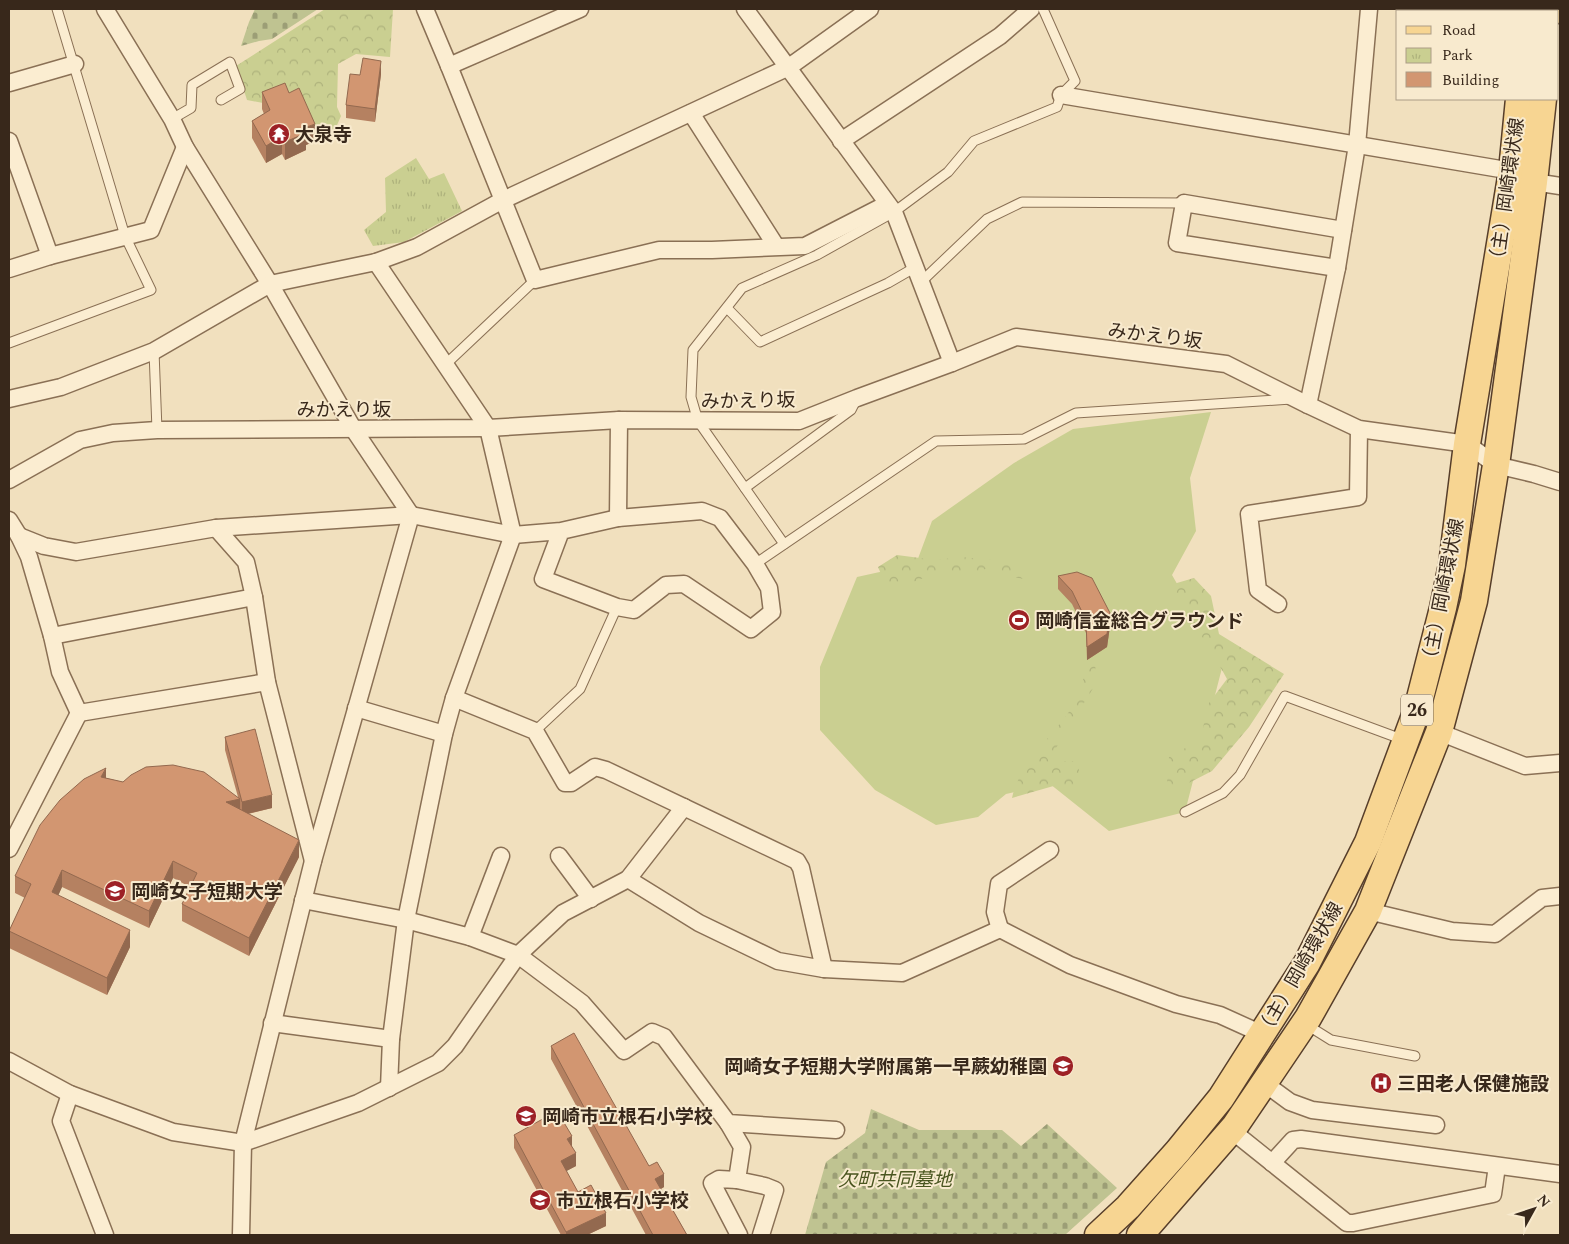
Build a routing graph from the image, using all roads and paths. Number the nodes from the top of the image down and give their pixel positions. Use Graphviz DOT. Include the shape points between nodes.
graph roads {
  1 [pos="57,9"];
  2 [pos="105,9"];
  3 [pos="425,9"];
  4 [pos="580,9"];
  5 [pos="745,9"];
  6 [pos="870,9"];
  7 [pos="1031,9"];
  8 [pos="1043,9"];
  9 [pos="1369,9"];
  10 [pos="75,64"];
  11 [pos="449,66"];
  12 [pos="789,67"];
  13 [pos="9,83"];
  14 [pos="1061,95"];
  15 [pos="221,100"];
  16 [pos="1519,100"];
  17 [pos="1543,100"];
  18 [pos="691,113"];
  19 [pos="172,119"];
  20 [pos="9,141"];
  21 [pos="841,141"];
  22 [pos="1357,145"];
  23 [pos="185,147"];
  24 [pos="1523,177"];
  25 [pos="1560,186"];
  26 [pos="503,200"];
  27 [pos="1184,203"];
  28 [pos="894,212"];
  29 [pos="1343,230"];
  30 [pos="125,236"];
  31 [pos="776,246"];
  32 [pos="50,256"];
  33 [pos="376,262"];
  34 [pos="1337,268"];
  35 [pos="9,269"];
  36 [pos="917,275"];
  37 [pos="535,280"];
  38 [pos="270,284"];
  39 [pos="727,308"];
  40 [pos="9,343"];
  41 [pos="154,351"];
  42 [pos="952,363"];
  43 [pos="445,365"];
  44 [pos="857,398"];
  45 [pos="9,399"];
  46 [pos="1302,402"];
  47 [pos="619,420"];
  48 [pos="698,420"];
  49 [pos="488,428"];
  50 [pos="1359,429"];
  51 [pos="157,430"];
  52 [pos="354,430"];
  53 [pos="1467,444"];
  54 [pos="1496,465"];
  55 [pos="9,480"];
  56 [pos="1560,482"];
  57 [pos="745,488"];
  58 [pos="411,515"];
  59 [pos="618,518"];
  60 [pos="9,520"];
  61 [pos="216,528"];
  62 [pos="561,531"];
  63 [pos="514,535"];
  64 [pos="19,536"];
  65 [pos="784,544"];
  66 [pos="755,564"];
  67 [pos="254,597"];
  68 [pos="1278,604"];
  69 [pos="617,607"];
  70 [pos="52,636"];
  71 [pos="267,682"];
  72 [pos="454,698"];
  73 [pos="356,708"];
  74 [pos="78,713"];
  75 [pos="535,731"];
  76 [pos="1439,732"];
  77 [pos="444,734"];
  78 [pos="1406,741"];
  79 [pos="1560,763"];
  80 [pos="684,807"];
  81 [pos="1185,812"];
  82 [pos="9,849"];
  83 [pos="1050,850"];
  84 [pos="501,856"];
  85 [pos="559,856"];
  86 [pos="313,861"];
  87 [pos="628,879"];
  88 [pos="1560,896"];
  89 [pos="591,898"];
  90 [pos="303,900"];
  91 [pos="1368,911"];
  92 [pos="406,920"];
  93 [pos="1000,929"];
  94 [pos="470,937"];
  95 [pos="518,955"];
  96 [pos="824,969"];
  97 [pos="1305,1023"];
  98 [pos="272,1024"];
  99 [pos="1262,1034"];
  100 [pos="391,1039"];
  101 [pos="1414,1056"];
  102 [pos="9,1061"];
  103 [pos="1264,1083"];
  104 [pos="388,1088"];
  105 [pos="70,1094"];
  106 [pos="728,1123"];
  107 [pos="1436,1124"];
  108 [pos="836,1130"];
  109 [pos="1231,1130"];
  110 [pos="243,1143"];
  111 [pos="1272,1163"];
  112 [pos="1497,1166"];
  113 [pos="1560,1174"];
  114 [pos="737,1180"];
  115 [pos="105,1235"];
  116 [pos="241,1235"];
  117 [pos="739,1235"];
  118 [pos="762,1235"];
  119 [pos="1098,1235"];
  120 [pos="1140,1235"];
  1 -- 10 [label="lane"];
  2 -- 19 [label="street"];
  3 -- 11 [label="street"];
  4 -- 11 [label="street"];
  5 -- 12 [label="street"];
  6 -- 12 [label="street"];
  7 -- 21 [label="street" via="1000,36"];
  8 -- 14 [label="lane" via="1075,81"];
  9 -- 22 [label="street"];
  10 -- 13 [label="street"];
  10 -- 30 [label="lane"];
  11 -- 26 [label="street"];
  12 -- 18 [label="street"];
  12 -- 21 [label="street"];
  14 -- 22 [label="street"];
  14 -- 28 [label="lane" via="1057,107 974,141 948,172"];
  15 -- 19 [label="lane" via="240,89 230,62 192,84 192,108"];
  16 -- 24 [label="main road, （主）岡崎環状線 / 26"];
  17 -- 24 [label="main road, （主）岡崎環状線 / 26"];
  18 -- 26 [label="street"];
  18 -- 31 [label="street"];
  19 -- 23 [label="street"];
  20 -- 32 [label="street"];
  21 -- 28 [label="street"];
  22 -- 24 [label="street"];
  22 -- 29 [label="street"];
  23 -- 30 [label="street" via="151,230"];
  23 -- 38 [label="street"];
  24 -- 25 [label="street"];
  24 -- 53 [label="main road, （主）岡崎環状線 / 26"];
  24 -- 54 [label="main road, （主）岡崎環状線 / 26"];
  26 -- 33 [label="street" via="417,247"];
  26 -- 37 [label="street"];
  27 -- 29 [label="street"];
  27 -- 34 [label="street" via="1177,243"];
  27 -- 36 [label="lane" via="1022,202 987,219"];
  28 -- 31 [label="street" via="881,207 805,246"];
  28 -- 36 [label="street"];
  28 -- 39 [label="lane" via="816,255 742,288"];
  29 -- 34 [label="street"];
  30 -- 32 [label="street"];
  30 -- 40 [label="lane" via="151,290"];
  31 -- 37 [label="street" via="659,250"];
  32 -- 35 [label="street"];
  33 -- 38 [label="street"];
  33 -- 43 [label="street"];
  34 -- 46 [label="street"];
  36 -- 39 [label="lane" via="888,283 760,342"];
  36 -- 42 [label="street"];
  37 -- 43 [label="lane"];
  38 -- 41 [label="street"];
  38 -- 52 [label="street"];
  39 -- 48 [label="lane" via="693,350 691,396"];
  41 -- 45 [label="street" via="61,387"];
  41 -- 51 [label="lane"];
  42 -- 44 [label="street, みかえり坂"];
  42 -- 46 [label="street, みかえり坂" via="1016,337 1029,338 1226,364"];
  43 -- 49 [label="street"];
  44 -- 48 [label="street, みかえり坂" via="799,421"];
  44 -- 57 [label="lane" via="851,410"];
  46 -- 50 [label="street, みかえり坂"];
  46 -- 65 [label="lane" via="1076,413 1024,439 936,441"];
  47 -- 48 [label="street, みかえり坂"];
  47 -- 49 [label="street, みかえり坂"];
  47 -- 59 [label="street"];
  48 -- 57 [label="lane"];
  49 -- 52 [label="street, みかえり坂"];
  49 -- 63 [label="street"];
  50 -- 53 [label="street, みかえり坂"];
  50 -- 68 [label="street" via="1358,497 1249,514 1258,590"];
  51 -- 52 [label="street, みかえり坂"];
  51 -- 55 [label="street, みかえり坂" via="113,433 80,440"];
  52 -- 58 [label="street"];
  53 -- 54 [label="street"];
  53 -- 78 [label="main road, （主）岡崎環状線 / 26" via="1445,600"];
  54 -- 56 [label="street"];
  54 -- 76 [label="main road, （主）岡崎環状線 / 26" via="1474,601"];
  57 -- 65 [label="lane"];
  58 -- 61 [label="street"];
  58 -- 63 [label="street"];
  58 -- 73 [label="street"];
  59 -- 62 [label="street"];
  59 -- 66 [label="street" via="702,511 720,518"];
  60 -- 64 [label="street"];
  61 -- 64 [label="street" via="76,552 44,546"];
  61 -- 67 [label="street" via="246,562"];
  62 -- 63 [label="street"];
  62 -- 69 [label="street" via="544,579"];
  63 -- 72 [label="street"];
  64 -- 70 [label="street" via="29,557"];
  65 -- 66 [label="lane"];
  66 -- 69 [label="street" via="769,588 772,612 751,629 684,584 666,585 634,610"];
  67 -- 70 [label="street"];
  67 -- 71 [label="street"];
  69 -- 75 [label="lane" via="580,689"];
  70 -- 74 [label="street" via="60,672"];
  71 -- 74 [label="street"];
  71 -- 86 [label="street"];
  72 -- 75 [label="street"];
  72 -- 77 [label="street"];
  73 -- 77 [label="street"];
  73 -- 86 [label="street"];
  74 -- 82 [label="street"];
  75 -- 80 [label="street" via="565,783 571,783 595,767"];
  76 -- 79 [label="street" via="1525,766"];
  76 -- 91 [label="main road, （主）岡崎環状線 / 26"];
  77 -- 92 [label="street"];
  78 -- 81 [label="lane" via="1285,696 1240,775 1222,793"];
  78 -- 99 [label="main road, （主）岡崎環状線 / 26" via="1368,842 1307,963"];
  80 -- 87 [label="street"];
  80 -- 96 [label="street" via="797,861"];
  83 -- 93 [label="street" via="999,884 995,912"];
  84 -- 94 [label="street"];
  85 -- 89 [label="street"];
  86 -- 90 [label="street"];
  87 -- 89 [label="street"];
  87 -- 96 [label="street" via="699,923 778,960"];
  88 -- 91 [label="street" via="1542,898 1495,934 1452,931"];
  89 -- 95 [label="street" via="563,913"];
  90 -- 92 [label="street"];
  90 -- 98 [label="street"];
  91 -- 97 [label="main road, （主）岡崎環状線 / 26"];
  92 -- 94 [label="street"];
  92 -- 100 [label="street"];
  93 -- 96 [label="street" via="902,973"];
  93 -- 99 [label="street" via="1070,965 1176,1004 1220,1015"];
  94 -- 95 [label="street"];
  95 -- 104 [label="street" via="455,1046 438,1063"];
  95 -- 106 [label="street" via="582,1003 624,1052 652,1032 664,1037"];
  97 -- 101 [label="lane" via="1331,1040"];
  97 -- 103 [label="main road, （主）岡崎環状線 / 26"];
  98 -- 100 [label="street"];
  98 -- 110 [label="street"];
  99 -- 119 [label="main road, （主）岡崎環状線 / 26" via="1221,1098 1184,1144 1128,1207"];
  100 -- 104 [label="street"];
  102 -- 105 [label="street"];
  103 -- 107 [label="street" via="1290,1102 1312,1110"];
  103 -- 109 [label="main road, （主）岡崎環状線 / 26"];
  104 -- 110 [label="street" via="358,1103"];
  105 -- 110 [label="street" via="173,1132"];
  105 -- 115 [label="street" via="61,1121"];
  106 -- 108 [label="street"];
  106 -- 114 [label="street" via="742,1147"];
  109 -- 111 [label="street"];
  109 -- 120 [label="main road, （主）岡崎環状線 / 26"];
  110 -- 116 [label="street"];
  111 -- 112 [label="street" via="1293,1140 1302,1139"];
  111 -- 112 [label="street" via="1347,1223 1493,1194"];
  112 -- 113 [label="street"];
  114 -- 117 [label="street" via="719,1179 712,1183"];
  114 -- 118 [label="street" via="775,1190"];
}
